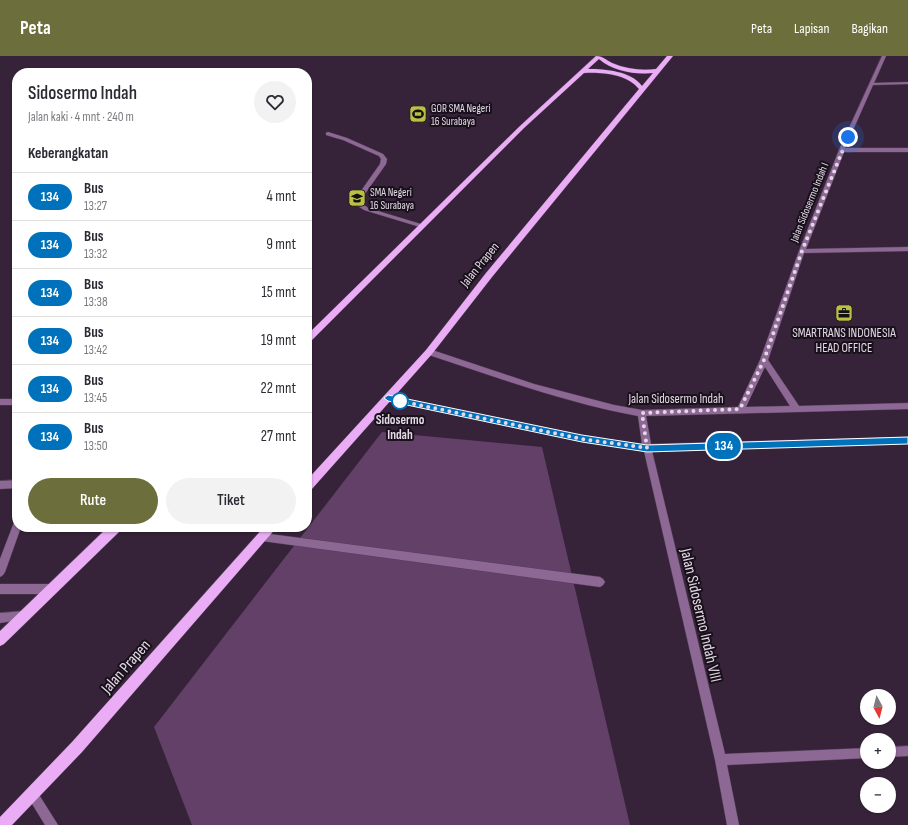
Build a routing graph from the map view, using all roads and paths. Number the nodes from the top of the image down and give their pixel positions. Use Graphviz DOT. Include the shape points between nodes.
graph roads {
  1 [pos="599,56"];
  2 [pos="670,56"];
  3 [pos="884,56"];
  4 [pos="584,71"];
  5 [pos="657,71"];
  6 [pos="908,83"];
  7 [pos="873,84"];
  8 [pos="642,89"];
  9 [pos="328,134"];
  10 [pos="842,150"];
  11 [pos="908,150"];
  12 [pos="422,226"];
  13 [pos="908,249"];
  14 [pos="802,251"];
  15 [pos="312,335"];
  16 [pos="429,352"];
  17 [pos="764,360"];
  18 [pos="388,398"];
  19 [pos="0,402"];
  20 [pos="12,402"];
  21 [pos="908,406"];
  22 [pos="796,408"];
  23 [pos="740,409"];
  24 [pos="642,413"];
  25 [pos="908,440"];
  26 [pos="647,448"];
  27 [pos="312,482"];
  28 [pos="12,484"];
  29 [pos="0,485"];
  30 [pos="14,532"];
  31 [pos="111,532"];
  32 [pos="266,532"];
  33 [pos="262,537"];
  34 [pos="0,572"];
  35 [pos="600,582"];
  36 [pos="0,588"];
  37 [pos="54,589"];
  38 [pos="27,616"];
  39 [pos="0,618"];
  40 [pos="0,640"];
  41 [pos="908,751"];
  42 [pos="896,752"];
  43 [pos="860,753"];
  44 [pos="721,760"];
  45 [pos="32,794"];
  46 [pos="2,825"];
  47 [pos="52,825"];
  48 [pos="733,825"];
  1 -- 4 [label="main road"];
  1 -- 5 [label="main road" via="609,64 640,73"];
  2 -- 5 [label="main road, Jalan Prapen"];
  3 -- 7 [label="street, Jalan Sidosermo Indah I"];
  4 -- 8 [label="main road" via="604,71 633,80"];
  4 -- 12 [label="main road" via="522,127"];
  5 -- 8 [label="main road, Jalan Prapen"];
  6 -- 7 [label="street"];
  7 -- 10 [label="street, Jalan Sidosermo Indah I"];
  8 -- 16 [label="main road, Jalan Prapen"];
  9 -- 12 [label="street" via="381,155 384,159 359,198 360,204 366,209"];
  10 -- 11 [label="street"];
  10 -- 14 [label="street, Jalan Sidosermo Indah I"];
  12 -- 15 [label="main road"];
  13 -- 14 [label="street"];
  14 -- 17 [label="street, Jalan Sidosermo Indah I"];
  16 -- 18 [label="main road, Jalan Prapen"];
  16 -- 24 [label="street, Jalan Sidosermo Indah" via="550,393 608,408"];
  17 -- 22 [label="street"];
  17 -- 23 [label="street, Jalan Sidosermo Indah I"];
  18 -- 26 [label="street" via="582,439"];
  18 -- 27 [label="main road, Jalan Prapen"];
  19 -- 20 [label="street"];
  21 -- 22 [label="street, Jalan Sidosermo Indah"];
  22 -- 23 [label="street, Jalan Sidosermo Indah"];
  23 -- 24 [label="street, Jalan Sidosermo Indah"];
  24 -- 26 [label="street, Jalan Sidosermo Indah VIII"];
  25 -- 26 [label="street"];
  26 -- 44 [label="street, Jalan Sidosermo Indah VIII"];
  28 -- 29 [label="street"];
  30 -- 34 [label="street"];
  31 -- 37 [label="main road"];
  32 -- 33 [label="main road, Jalan Prapen"];
  33 -- 35 [label="street"];
  33 -- 45 [label="main road, Jalan Prapen"];
  36 -- 37 [label="street"];
  37 -- 38 [label="main road"];
  38 -- 39 [label="street"];
  38 -- 40 [label="main road"];
  41 -- 42 [label="street"];
  43 -- 44 [label="street"];
  44 -- 48 [label="street, Jalan Sidosermo Indah VIII"];
  45 -- 46 [label="main road, Jalan Prapen"];
  45 -- 47 [label="street"];
}
